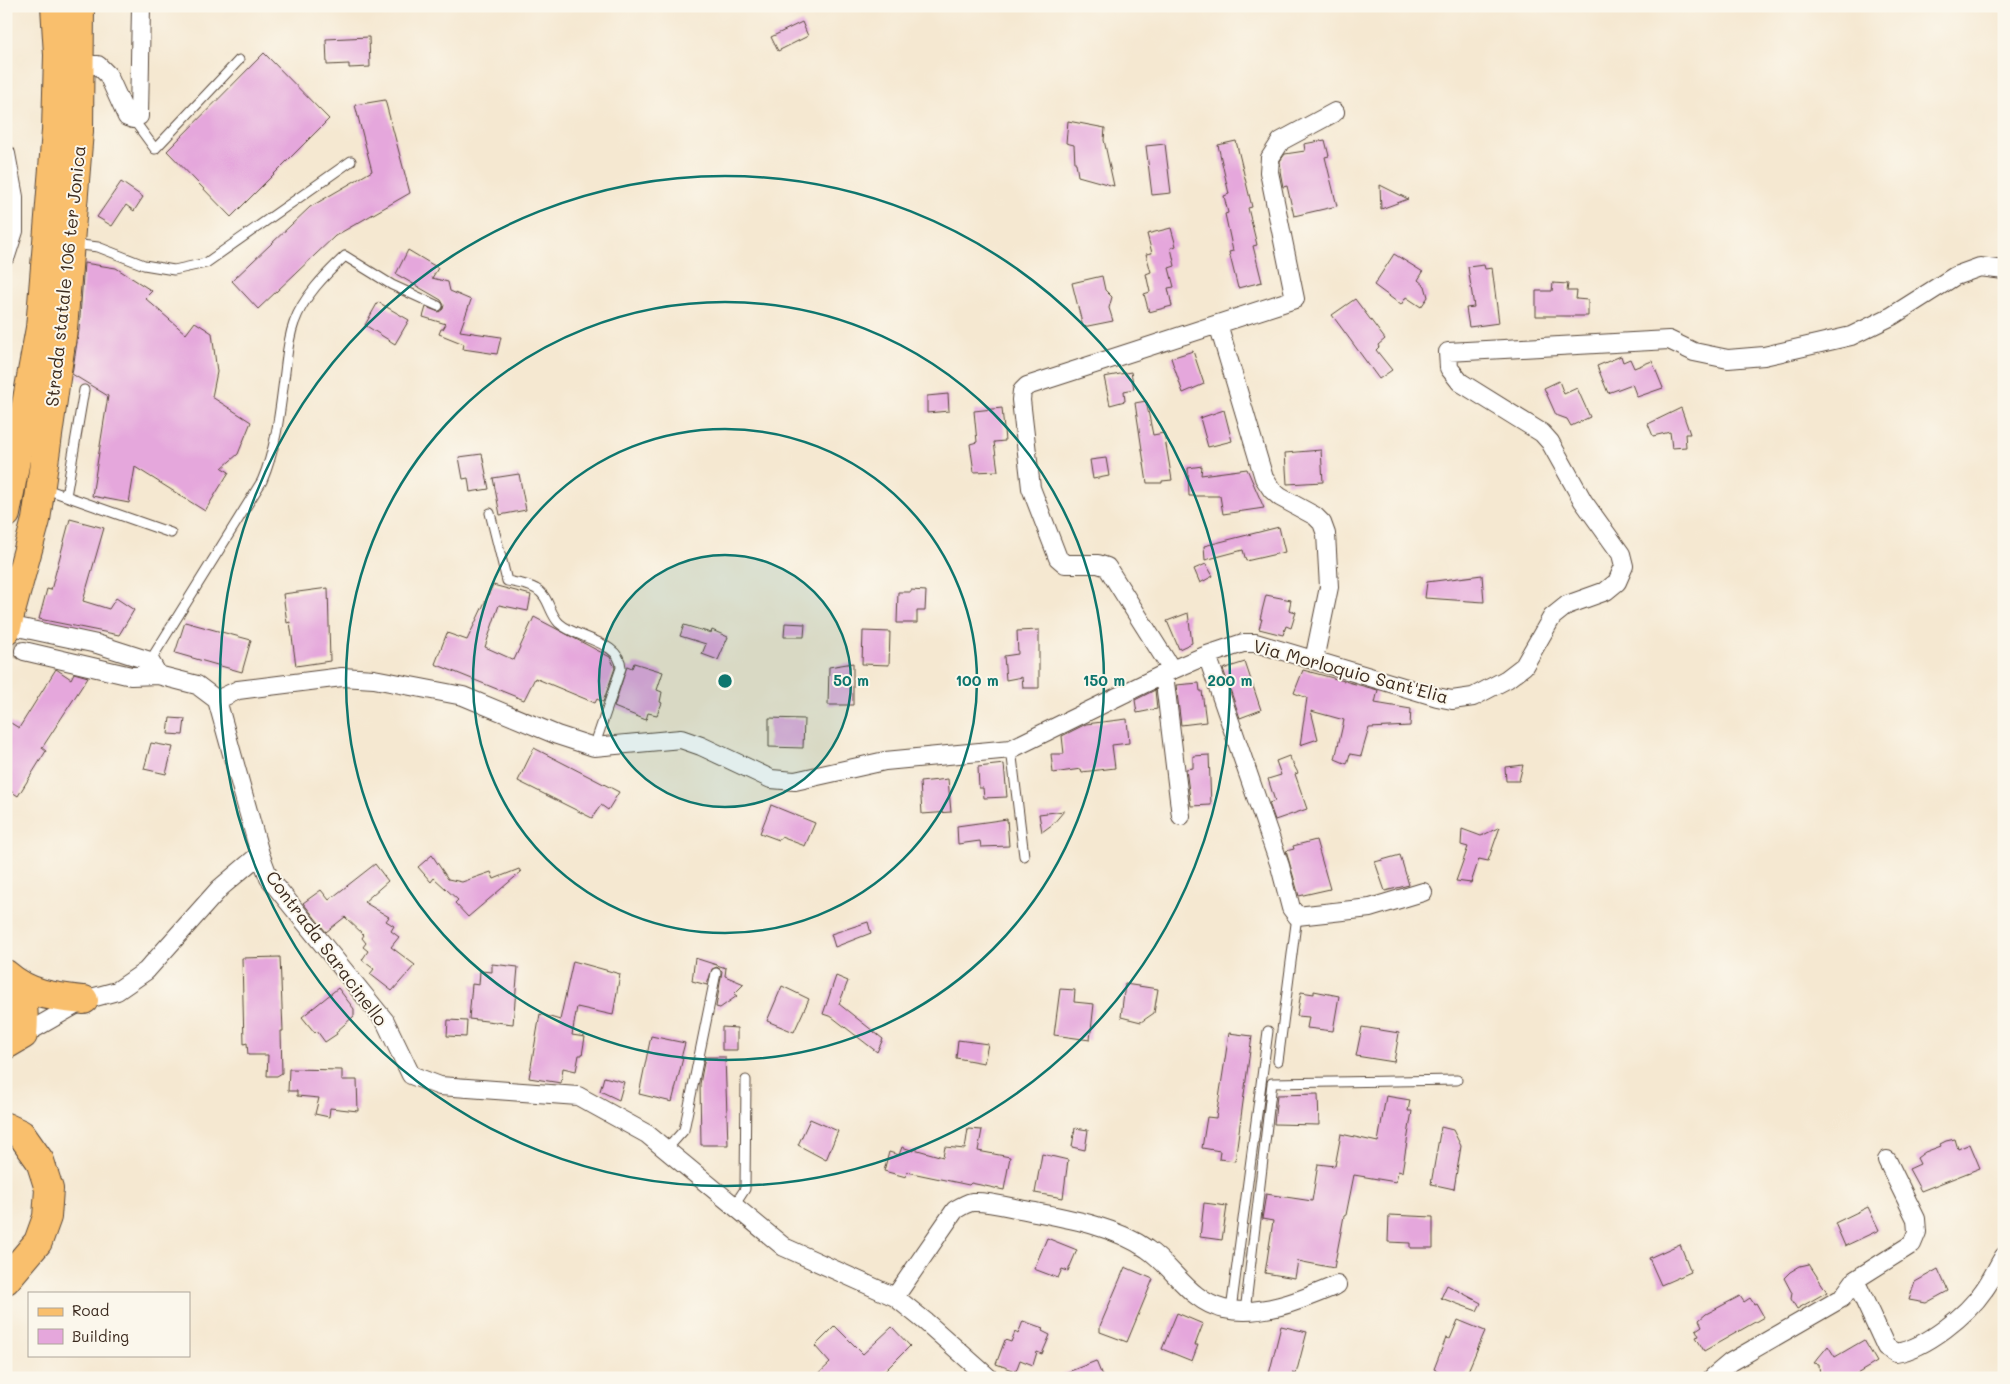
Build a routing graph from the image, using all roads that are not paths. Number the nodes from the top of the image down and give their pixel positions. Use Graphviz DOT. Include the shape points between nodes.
graph roads {
  1 [pos="55,6"];
  2 [pos="80,6"];
  3 [pos="141,6"];
  4 [pos="239,60"];
  5 [pos="80,65"];
  6 [pos="1335,112"];
  7 [pos="134,119"];
  8 [pos="6,154"];
  9 [pos="351,162"];
  10 [pos="70,244"];
  11 [pos="6,256"];
  12 [pos="2004,270"];
  13 [pos="438,306"];
  14 [pos="1218,324"];
  15 [pos="84,390"];
  16 [pos="40,487"];
  17 [pos="66,496"];
  18 [pos="490,513"];
  19 [pos="6,514"];
  20 [pos="171,533"];
  21 [pos="7,628"];
  22 [pos="24,650"];
  23 [pos="1207,655"];
  24 [pos="1314,660"];
  25 [pos="154,668"];
  26 [pos="1168,672"];
  27 [pos="217,700"];
  28 [pos="594,747"];
  29 [pos="1011,749"];
  30 [pos="1182,816"];
  31 [pos="260,854"];
  32 [pos="1024,856"];
  33 [pos="1423,892"];
  34 [pos="1297,916"];
  35 [pos="716,973"];
  36 [pos="10,977"];
  37 [pos="84,1000"];
  38 [pos="1268,1031"];
  39 [pos="14,1040"];
  40 [pos="1278,1061"];
  41 [pos="746,1080"];
  42 [pos="1457,1080"];
  43 [pos="6,1127"];
  44 [pos="666,1150"];
  45 [pos="1887,1160"];
  46 [pos="734,1206"];
  47 [pos="2004,1256"];
  48 [pos="6,1280"];
  49 [pos="1854,1280"];
  50 [pos="1337,1285"];
  51 [pos="895,1297"];
  52 [pos="1238,1311"];
  53 [pos="989,1378"];
  54 [pos="1712,1378"];
  1 -- 19 [label="main road, Strada statale 106 ter Jonica" via="58,55 56,131 40,328"];
  2 -- 5 [label="main road, Strada statale 106 ter Jonica"];
  3 -- 7 [label="street" via="139,116"];
  4 -- 7 [label="lane" via="154,149"];
  5 -- 7 [label="street" via="98,65 108,75 127,117"];
  5 -- 10 [label="main road, Strada statale 106 ter Jonica" via="79,131"];
  6 -- 14 [label="street" via="1281,141 1270,158 1269,172 1295,299"];
  8 -- 11 [label="street" via="14,196 14,231"];
  9 -- 10 [label="lane" via="206,263 174,270 144,265 98,247"];
  10 -- 16 [label="main road, Strada statale 106 ter Jonica" via="63,329"];
  12 -- 24 [label="street, Via Morloquio Sant'Elia" via="1980,266 1955,276 1892,316 1851,336 1764,356 1728,359 1694,352 1669,340 1448,352 1449,368 1460,382 1550,442 1583,501 1621,554 1624,566 1617,582 1606,591 1567,605 1552,618 1524,666 1473,697 1452,700 1437,697"];
  13 -- 25 [label="lane" via="392,285 345,256 321,279 294,321 289,338 277,431 271,460 262,481"];
  14 -- 24 [label="street" via="1264,478 1280,497 1315,516 1326,534 1329,587"];
  14 -- 26 [label="street" via="1027,386 1022,391 1031,488 1058,558 1065,564 1107,567"];
  15 -- 17 [label="lane"];
  16 -- 17 [label="lane"];
  16 -- 21 [label="main road, Strada statale 106 ter Jonica" via="36,520"];
  17 -- 20 [label="lane"];
  18 -- 28 [label="lane" via="507,581 536,588 560,624 615,651 621,660"];
  21 -- 25 [label="street" via="97,644"];
  22 -- 25 [label="street" via="131,676"];
  23 -- 24 [label="street, Via Morloquio Sant'Elia" via="1243,643 1256,643"];
  23 -- 26 [label="street, Via Morloquio Sant'Elia"];
  23 -- 34 [label="street" via="1280,866 1291,908"];
  25 -- 27 [label="street" via="197,685"];
  26 -- 29 [label="street, Via Morloquio Sant'Elia"];
  26 -- 30 [label="street"];
  27 -- 28 [label="street, Via Morloquio Sant'Elia" via="238,690 342,677 374,679 463,696"];
  27 -- 31 [label="street, Contrada Saracinello"];
  28 -- 29 [label="street, Via Morloquio Sant'Elia" via="681,739 771,778 795,781 885,761"];
  29 -- 32 [label="lane"];
  31 -- 37 [label="street" via="220,888 146,971 117,991"];
  31 -- 44 [label="street, Contrada Saracinello" via="269,878 385,1021 411,1076 440,1086 578,1096 646,1134"];
  33 -- 34 [label="street" via="1370,908"];
  34 -- 40 [label="lane"];
  35 -- 44 [label="lane" via="684,1130"];
  36 -- 37 [label="main road" via="46,996"];
  36 -- 39 [label="main road" via="22,999 24,1016"];
  37 -- 39 [label="street"];
  38 -- 52 [label="lane"];
  41 -- 46 [label="lane" via="745,1189"];
  42 -- 52 [label="lane" via="1272,1083"];
  43 -- 48 [label="main road" via="22,1134 40,1161 49,1189 47,1217 38,1242"];
  44 -- 46 [label="street, Contrada Saracinello"];
  45 -- 49 [label="street" via="1916,1219 1917,1232 1912,1244"];
  46 -- 51 [label="street, Contrada Saracinello" via="784,1247"];
  47 -- 49 [label="street" via="1984,1290 1966,1311 1936,1335 1907,1351 1896,1353 1886,1347"];
  49 -- 54 [label="street" via="1842,1298 1732,1362"];
  50 -- 52 [label="street" via="1269,1309"];
  51 -- 52 [label="street" via="955,1210 970,1202 992,1203 1082,1221 1123,1236 1146,1247 1162,1260 1204,1302"];
  51 -- 53 [label="street, Contrada Saracinello"];
}
